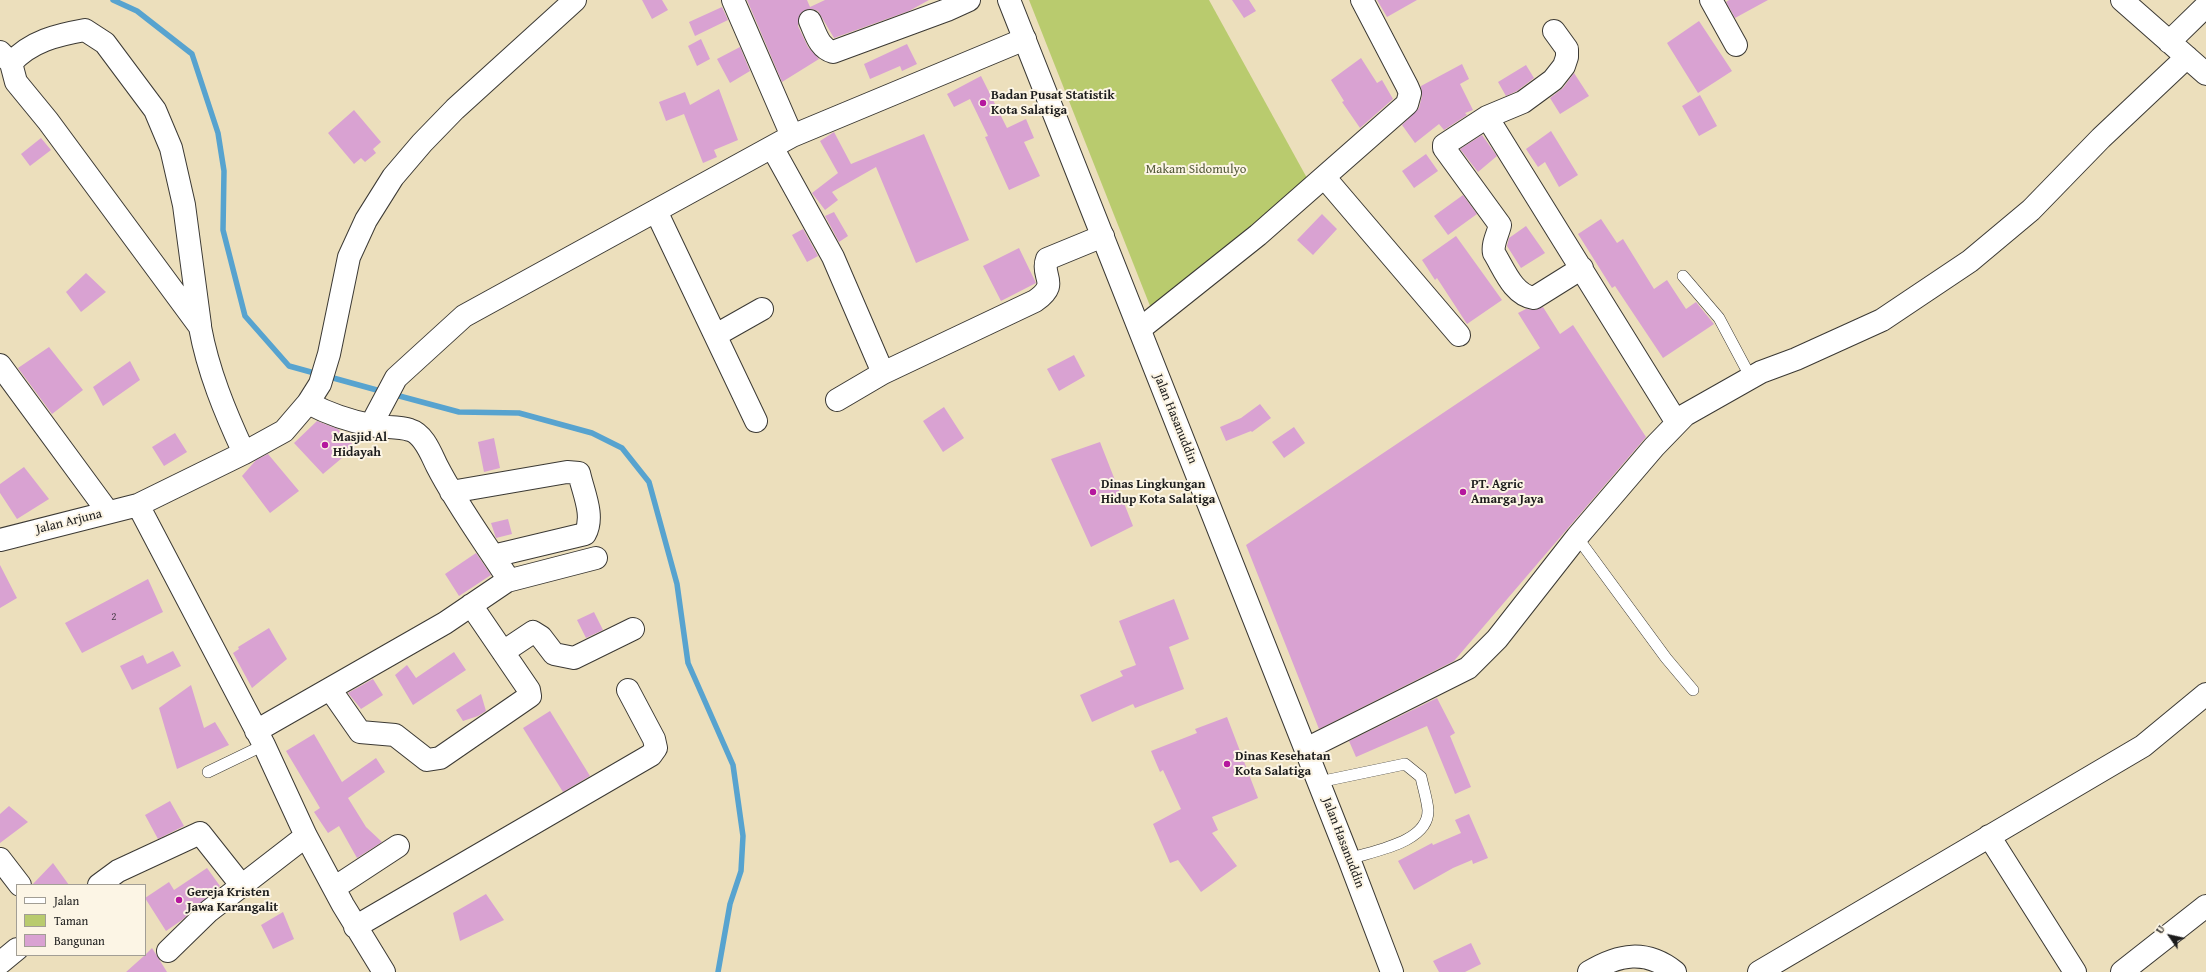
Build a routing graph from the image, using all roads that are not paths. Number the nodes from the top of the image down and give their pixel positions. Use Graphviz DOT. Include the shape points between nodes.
graph roads {
  1 [pos="575,0"];
  2 [pos="733,0"];
  3 [pos="969,0"];
  4 [pos="1010,0"];
  5 [pos="1362,0"];
  6 [pos="1711,0"];
  7 [pos="2122,0"];
  8 [pos="2206,6"];
  9 [pos="810,21"];
  10 [pos="1554,31"];
  11 [pos="1025,39"];
  12 [pos="2169,42"];
  13 [pos="1736,45"];
  14 [pos="2187,57"];
  15 [pos="6,58"];
  16 [pos="2206,74"];
  17 [pos="1487,117"];
  18 [pos="792,136"];
  19 [pos="772,147"];
  20 [pos="1325,178"];
  21 [pos="656,211"];
  22 [pos="1103,236"];
  23 [pos="1582,268"];
  24 [pos="1683,276"];
  25 [pos="762,309"];
  26 [pos="200,327"];
  27 [pos="1140,329"];
  28 [pos="716,335"];
  29 [pos="1459,335"];
  30 [pos="0,365"];
  31 [pos="883,373"];
  32 [pos="1751,378"];
  33 [pos="838,400"];
  34 [pos="308,403"];
  35 [pos="756,421"];
  36 [pos="1677,423"];
  37 [pos="371,425"];
  38 [pos="244,453"];
  39 [pos="451,492"];
  40 [pos="138,505"];
  41 [pos="108,512"];
  42 [pos="1577,537"];
  43 [pos="0,540"];
  44 [pos="494,556"];
  45 [pos="596,558"];
  46 [pos="507,581"];
  47 [pos="471,605"];
  48 [pos="633,629"];
  49 [pos="503,652"];
  50 [pos="330,689"];
  51 [pos="628,690"];
  52 [pos="1693,690"];
  53 [pos="2206,694"];
  54 [pos="260,738"];
  55 [pos="1306,749"];
  56 [pos="208,772"];
  57 [pos="1319,782"];
  58 [pos="306,836"];
  59 [pos="1989,836"];
  60 [pos="398,846"];
  61 [pos="0,859"];
  62 [pos="1349,859"];
  63 [pos="19,884"];
  64 [pos="100,884"];
  65 [pos="242,886"];
  66 [pos="334,888"];
  67 [pos="2206,906"];
  68 [pos="355,927"];
  69 [pos="16,949"];
  70 [pos="168,951"];
  71 [pos="0,963"];
  72 [pos="384,972"];
  73 [pos="1392,972"];
  74 [pos="1589,972"];
  75 [pos="1674,972"];
  76 [pos="1758,972"];
  77 [pos="2075,972"];
  78 [pos="2122,972"];
  1 -- 34 [label="street, Jalan Arjuna" via="455,108 393,177 366,220 349,257 329,354 320,384"];
  2 -- 18 [label="street"];
  3 -- 9 [label="street" via="834,52 823,48"];
  4 -- 11 [label="street, Jalan Hasanuddin"];
  5 -- 20 [label="street" via="1407,86 1409,99 1407,104"];
  6 -- 13 [label="street"];
  7 -- 12 [label="street"];
  8 -- 12 [label="street"];
  10 -- 17 [label="street" via="1566,49 1564,66 1553,80 1523,102"];
  11 -- 18 [label="street"];
  11 -- 22 [label="street, Jalan Hasanuddin"];
  12 -- 14 [label="street"];
  14 -- 16 [label="street"];
  14 -- 32 [label="street" via="2101,138 2031,210 1970,261 1882,320"];
  15 -- 26 [label="street" via="16,82 48,121"];
  15 -- 26 [label="street" via="54,36 85,30 105,43 151,104 171,148 184,205"];
  17 -- 23 [label="street"];
  17 -- 23 [label="street" via="1444,145 1444,148 1500,225 1493,248 1494,253 1512,284 1522,294 1534,298"];
  18 -- 19 [label="street"];
  19 -- 21 [label="street"];
  19 -- 31 [label="street" via="833,257"];
  20 -- 27 [label="street"];
  20 -- 29 [label="street"];
  21 -- 28 [label="street"];
  21 -- 37 [label="street" via="464,316 396,378 382,400"];
  22 -- 27 [label="street, Jalan Hasanuddin"];
  22 -- 31 [label="street" via="1047,259 1048,286 1042,296 1035,301"];
  23 -- 36 [label="street"];
  24 -- 32 [label="lane" via="1720,318"];
  25 -- 28 [label="street"];
  26 -- 38 [label="street" via="205,356"];
  27 -- 55 [label="street, Jalan Hasanuddin"];
  28 -- 35 [label="street"];
  30 -- 41 [label="street"];
  31 -- 33 [label="street"];
  32 -- 36 [label="street" via="1685,415"];
  34 -- 37 [label="street" via="349,420"];
  34 -- 38 [label="street, Jalan Arjuna" via="284,431"];
  36 -- 42 [label="street" via="1654,446"];
  37 -- 39 [label="street" via="410,430 418,434 426,444"];
  38 -- 40 [label="street, Jalan Arjuna"];
  39 -- 44 [label="street"];
  39 -- 44 [label="street" via="567,472 578,473 590,519 585,534"];
  40 -- 41 [label="street, Jalan Arjuna"];
  40 -- 54 [label="street"];
  41 -- 43 [label="street, Jalan Arjuna"];
  42 -- 52 [label="lane"];
  42 -- 55 [label="street" via="1497,639 1468,668"];
  44 -- 46 [label="street"];
  45 -- 46 [label="street"];
  46 -- 47 [label="street"];
  47 -- 49 [label="street"];
  47 -- 50 [label="street" via="445,623"];
  48 -- 49 [label="street" via="574,658 554,654 534,632"];
  49 -- 50 [label="street" via="529,690 530,696 440,758 427,760 395,735 360,732"];
  50 -- 54 [label="street"];
  51 -- 68 [label="street" via="654,738 656,748 651,755"];
  53 -- 59 [label="street" via="2143,746"];
  54 -- 56 [label="lane"];
  54 -- 58 [label="street"];
  55 -- 57 [label="street, Jalan Hasanuddin"];
  57 -- 62 [label="street, Jalan Hasanuddin"];
  57 -- 62 [label="lane" via="1405,764 1421,777 1428,812 1421,829 1404,842"];
  58 -- 65 [label="street"];
  58 -- 66 [label="street"];
  59 -- 76 [label="street"];
  59 -- 77 [label="street"];
  60 -- 66 [label="street"];
  61 -- 63 [label="street"];
  62 -- 73 [label="street, Jalan Hasanuddin"];
  64 -- 65 [label="street" via="118,871 200,833"];
  65 -- 70 [label="street" via="208,911"];
  66 -- 68 [label="street"];
  67 -- 78 [label="street"];
  68 -- 72 [label="street"];
  69 -- 71 [label="street"];
  74 -- 75 [label="street" via="1617,960 1644,957 1662,962"];
}
